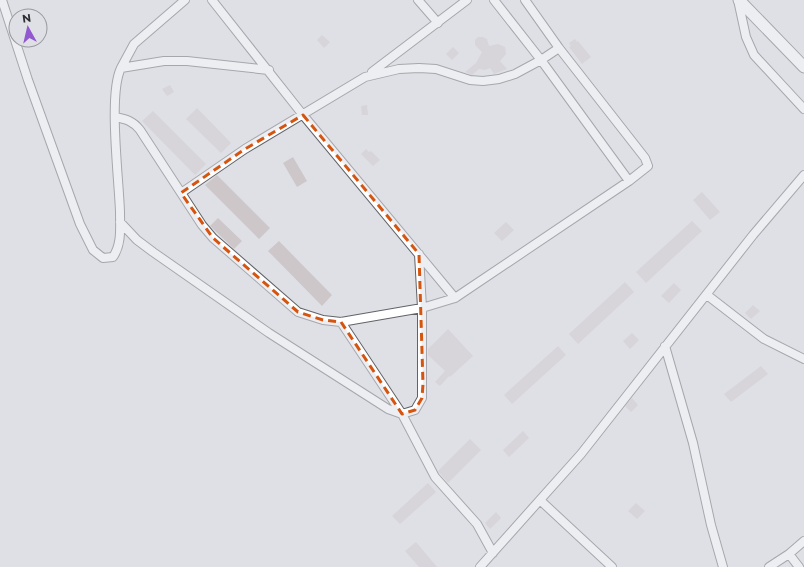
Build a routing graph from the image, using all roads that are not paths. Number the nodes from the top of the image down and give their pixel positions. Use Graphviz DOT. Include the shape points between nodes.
graph roads {
  1 [pos="2,0"];
  2 [pos="185,0"];
  3 [pos="212,0"];
  4 [pos="418,0"];
  5 [pos="467,0"];
  6 [pos="494,0"];
  7 [pos="525,0"];
  8 [pos="739,0"];
  9 [pos="438,23"];
  10 [pos="559,48"];
  11 [pos="541,60"];
  12 [pos="804,67"];
  13 [pos="120,68"];
  14 [pos="269,70"];
  15 [pos="365,77"];
  16 [pos="804,109"];
  17 [pos="303,115"];
  18 [pos="115,117"];
  19 [pos="804,175"];
  20 [pos="629,181"];
  21 [pos="181,193"];
  22 [pos="120,222"];
  23 [pos="419,254"];
  24 [pos="707,295"];
  25 [pos="455,298"];
  26 [pos="422,308"];
  27 [pos="342,322"];
  28 [pos="665,346"];
  29 [pos="804,360"];
  30 [pos="402,414"];
  31 [pos="541,501"];
  32 [pos="804,541"];
  33 [pos="493,553"];
  34 [pos="789,554"];
  35 [pos="480,567"];
  36 [pos="612,567"];
  37 [pos="723,567"];
  38 [pos="769,567"];
  39 [pos="799,567"];
  1 -- 22 [label="street" via="80,224 93,250 103,258 113,257 116,253 120,240"];
  2 -- 13 [label="street" via="134,44"];
  3 -- 14 [label="street"];
  4 -- 9 [label="street"];
  5 -- 9 [label="street"];
  6 -- 11 [label="street"];
  7 -- 10 [label="street"];
  8 -- 12 [label="main road"];
  8 -- 16 [label="street" via="746,38 754,56"];
  9 -- 15 [label="street"];
  10 -- 11 [label="street"];
  10 -- 20 [label="street" via="647,161 646,169"];
  11 -- 15 [label="street" via="515,74 483,81 459,77 436,69 418,68 399,69"];
  11 -- 20 [label="street"];
  13 -- 14 [label="street" via="164,61 187,61"];
  13 -- 18 [label="street" via="117,74"];
  14 -- 17 [label="street"];
  15 -- 17 [label="street"];
  17 -- 21 [label="street" via="245,149"];
  17 -- 23 [label="street"];
  18 -- 21 [label="street" via="134,123"];
  18 -- 22 [label="street"];
  19 -- 24 [label="street"];
  20 -- 25 [label="street"];
  21 -- 27 [label="street" via="213,238 298,312 323,320"];
  22 -- 30 [label="street" via="153,252 269,333 388,409"];
  23 -- 25 [label="street"];
  23 -- 26 [label="street"];
  24 -- 28 [label="street"];
  24 -- 29 [label="street" via="764,339"];
  25 -- 26 [label="street"];
  26 -- 27 [label="street"];
  26 -- 30 [label="street" via="422,398 415,410"];
  27 -- 30 [label="street"];
  28 -- 31 [label="street"];
  28 -- 37 [label="street" via="693,444"];
  30 -- 33 [label="street" via="435,477 477,524"];
  31 -- 33 [label="street"];
  31 -- 36 [label="street"];
  32 -- 34 [label="street"];
  33 -- 35 [label="street"];
  34 -- 38 [label="street"];
  34 -- 39 [label="street"];
}
